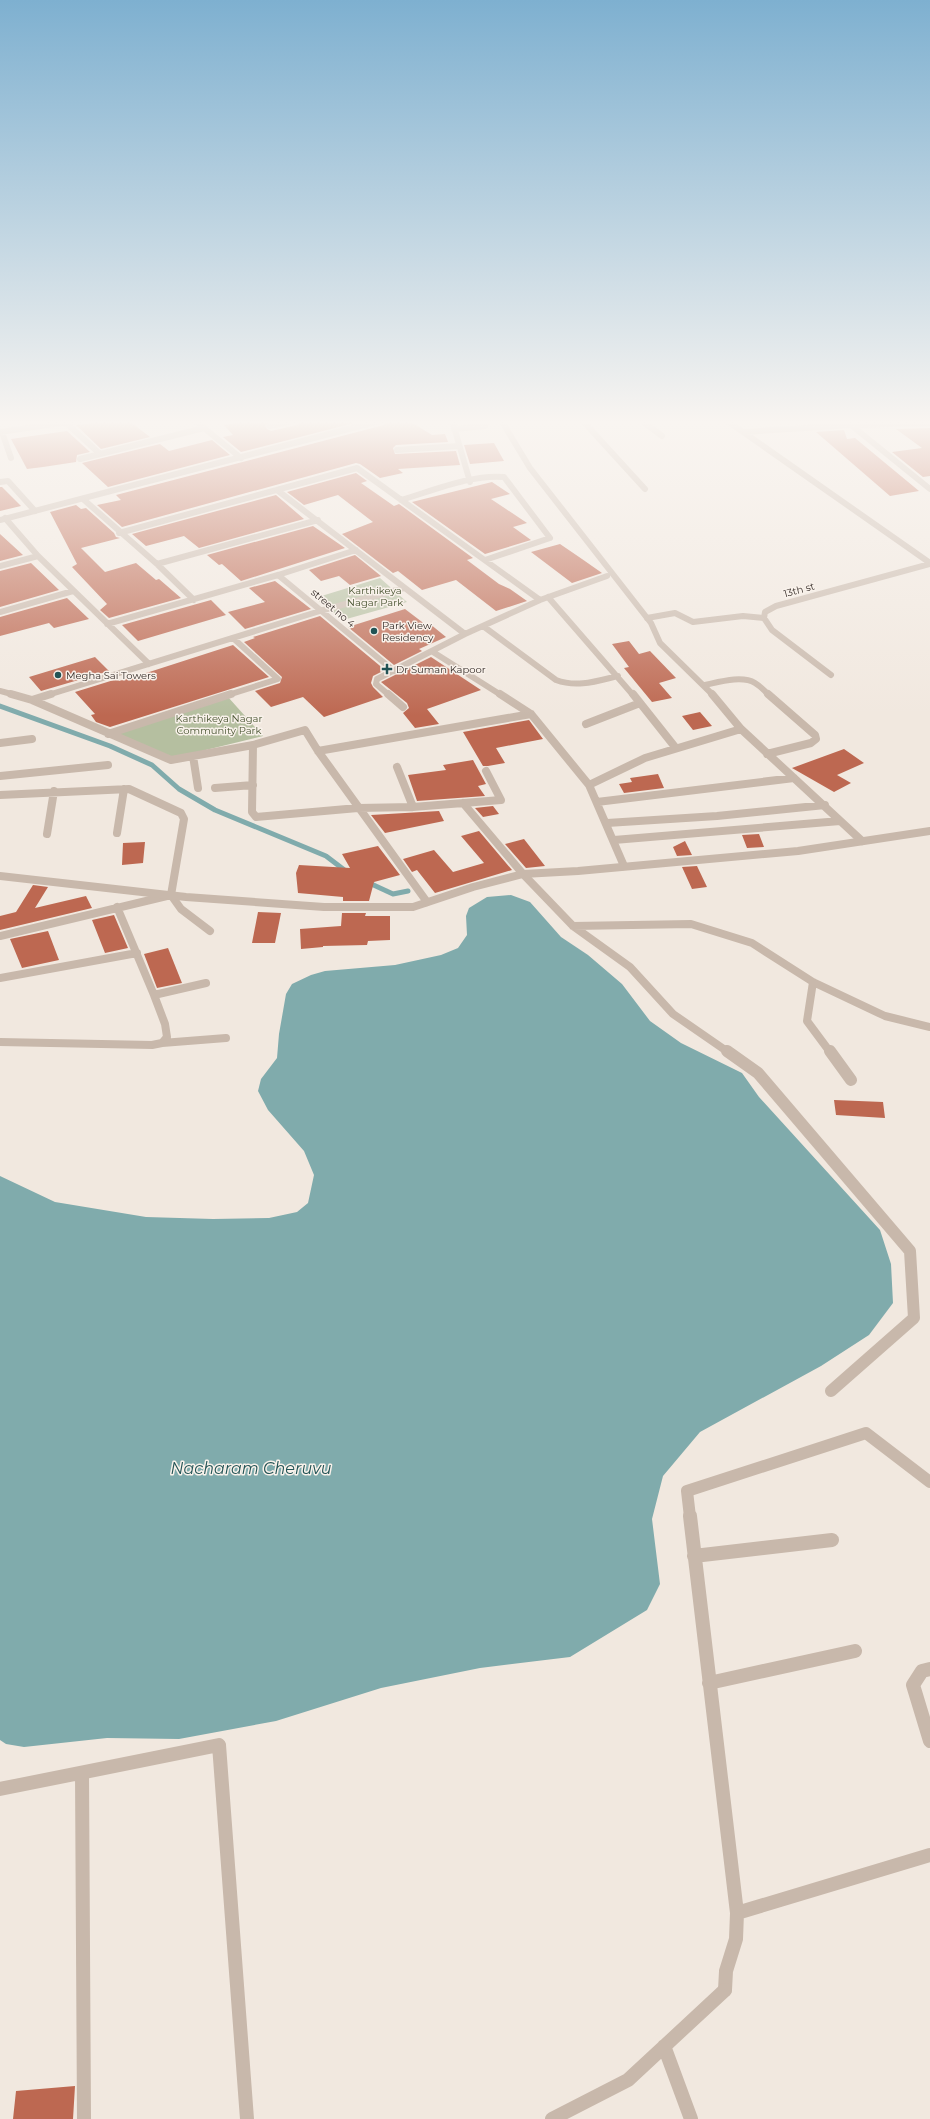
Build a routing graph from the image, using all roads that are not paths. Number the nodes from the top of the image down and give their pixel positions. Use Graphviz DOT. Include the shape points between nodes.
graph roads {
  1 [pos="2,519"];
  2 [pos="104,519"];
  3 [pos="171,519"];
  4 [pos="427,519"];
  5 [pos="536,519"];
  6 [pos="570,519"];
  7 [pos="867,519"];
  8 [pos="318,520"];
  9 [pos="119,533"];
  10 [pos="356,550"];
  11 [pos="38,556"];
  12 [pos="485,560"];
  13 [pos="930,563"];
  14 [pos="157,564"];
  15 [pos="0,566"];
  16 [pos="278,575"];
  17 [pos="607,576"];
  18 [pos="404,588"];
  19 [pos="73,591"];
  20 [pos="548,597"];
  21 [pos="194,600"];
  22 [pos="540,600"];
  23 [pos="320,611"];
  24 [pos="0,612"];
  25 [pos="647,618"];
  26 [pos="764,618"];
  27 [pos="107,624"];
  28 [pos="483,626"];
  29 [pos="465,634"];
  30 [pos="233,638"];
  31 [pos="433,652"];
  32 [pos="149,664"];
  33 [pos="394,671"];
  34 [pos="831,675"];
  35 [pos="618,676"];
  36 [pos="705,685"];
  37 [pos="0,692"];
  38 [pos="32,700"];
  39 [pos="640,703"];
  40 [pos="403,707"];
  41 [pos="532,714"];
  42 [pos="586,724"];
  43 [pos="741,729"];
  44 [pos="108,734"];
  45 [pos="32,739"];
  46 [pos="0,743"];
  47 [pos="253,745"];
  48 [pos="675,747"];
  49 [pos="318,751"];
  50 [pos="767,754"];
  51 [pos="193,756"];
  52 [pos="108,765"];
  53 [pos="397,767"];
  54 [pos="486,771"];
  55 [pos="0,776"];
  56 [pos="794,778"];
  57 [pos="252,785"];
  58 [pos="589,785"];
  59 [pos="198,788"];
  60 [pos="215,788"];
  61 [pos="124,789"];
  62 [pos="54,791"];
  63 [pos="0,794"];
  64 [pos="597,802"];
  65 [pos="463,803"];
  66 [pos="825,805"];
  67 [pos="413,807"];
  68 [pos="358,808"];
  69 [pos="840,820"];
  70 [pos="607,823"];
  71 [pos="930,831"];
  72 [pos="117,833"];
  73 [pos="47,834"];
  74 [pos="614,840"];
  75 [pos="862,841"];
  76 [pos="624,866"];
  77 [pos="523,874"];
  78 [pos="0,876"];
  79 [pos="171,895"];
  80 [pos="427,902"];
  81 [pos="117,907"];
  82 [pos="573,926"];
  83 [pos="210,931"];
  84 [pos="0,936"];
  85 [pos="137,953"];
  86 [pos="0,978"];
  87 [pos="813,982"];
  88 [pos="206,983"];
  89 [pos="154,995"];
  90 [pos="930,1027"];
  91 [pos="226,1038"];
  92 [pos="0,1042"];
  93 [pos="162,1043"];
  94 [pos="851,1080"];
  95 [pos="831,1392"];
  96 [pos="930,1482"];
  97 [pos="832,1540"];
  98 [pos="694,1556"];
  99 [pos="855,1651"];
  100 [pos="930,1670"];
  101 [pos="709,1683"];
  102 [pos="930,1741"];
  103 [pos="82,1773"];
  104 [pos="0,1790"];
  105 [pos="930,1855"];
  106 [pos="737,1912"];
  107 [pos="664,2046"];
  108 [pos="84,2119"];
  109 [pos="247,2119"];
  110 [pos="552,2119"];
  111 [pos="691,2119"];
  1 -- 11 [label="street"];
  2 -- 9 [label="street"];
  3 -- 9 [label="street"];
  4 -- 12 [label="street"];
  5 -- 12 [label="street" via="550,538 548,540"];
  6 -- 25 [label="street"];
  7 -- 13 [label="street"];
  8 -- 10 [label="street"];
  8 -- 14 [label="street"];
  9 -- 14 [label="street"];
  10 -- 16 [label="street"];
  10 -- 18 [label="street"];
  11 -- 15 [label="street"];
  11 -- 19 [label="street"];
  12 -- 22 [label="street"];
  13 -- 26 [label="street, 13th st" via="776,606 765,612"];
  14 -- 21 [label="street"];
  16 -- 21 [label="street"];
  16 -- 23 [label="street, street no 4"];
  17 -- 20 [label="street"];
  18 -- 23 [label="street"];
  18 -- 29 [label="street"];
  19 -- 24 [label="street"];
  19 -- 27 [label="street"];
  20 -- 22 [label="street"];
  20 -- 35 [label="street"];
  21 -- 27 [label="street"];
  22 -- 28 [label="street"];
  23 -- 30 [label="street"];
  23 -- 33 [label="street, street no 4"];
  25 -- 26 [label="street" via="675,613 693,622 743,616"];
  25 -- 36 [label="street" via="660,643 687,671"];
  26 -- 34 [label="street" via="772,630"];
  27 -- 32 [label="street"];
  28 -- 29 [label="street"];
  28 -- 35 [label="street" via="566,685 577,686"];
  29 -- 31 [label="street"];
  30 -- 32 [label="street"];
  30 -- 44 [label="street" via="278,679"];
  31 -- 33 [label="street"];
  31 -- 41 [label="street"];
  32 -- 38 [label="street"];
  33 -- 40 [label="street" via="377,679 376,684"];
  35 -- 39 [label="street"];
  36 -- 43 [label="street"];
  36 -- 50 [label="street" via="732,680 754,682 815,735 816,739 811,743"];
  37 -- 38 [label="street"];
  38 -- 44 [label="street"];
  39 -- 42 [label="street"];
  39 -- 48 [label="street"];
  41 -- 49 [label="street"];
  41 -- 58 [label="street"];
  43 -- 48 [label="street"];
  43 -- 50 [label="street"];
  44 -- 51 [label="street" via="171,760"];
  45 -- 46 [label="street"];
  47 -- 49 [label="street" via="306,730"];
  47 -- 51 [label="street"];
  47 -- 57 [label="street"];
  48 -- 58 [label="street" via="645,758"];
  49 -- 68 [label="street"];
  50 -- 56 [label="street"];
  51 -- 59 [label="street"];
  52 -- 55 [label="street"];
  53 -- 67 [label="street"];
  54 -- 65 [label="street" via="501,800"];
  56 -- 64 [label="street"];
  56 -- 66 [label="street"];
  57 -- 60 [label="street"];
  57 -- 68 [label="street" via="252,812 256,817"];
  58 -- 64 [label="street"];
  61 -- 62 [label="street"];
  61 -- 72 [label="street"];
  61 -- 79 [label="street" via="136,791 181,813 184,819"];
  62 -- 63 [label="street"];
  62 -- 73 [label="street"];
  64 -- 70 [label="street"];
  65 -- 67 [label="street"];
  65 -- 77 [label="street"];
  66 -- 69 [label="street"];
  66 -- 70 [label="street" via="717,816"];
  67 -- 68 [label="street"];
  68 -- 80 [label="street"];
  69 -- 74 [label="street"];
  69 -- 75 [label="street"];
  70 -- 74 [label="street"];
  71 -- 75 [label="street"];
  74 -- 76 [label="street"];
  75 -- 76 [label="street" via="798,850"];
  76 -- 77 [label="street"];
  77 -- 80 [label="street" via="473,886"];
  77 -- 82 [label="street"];
  78 -- 79 [label="street"];
  79 -- 80 [label="street" via="324,907 413,907"];
  79 -- 81 [label="street"];
  79 -- 83 [label="street" via="181,909"];
  81 -- 84 [label="street"];
  81 -- 85 [label="street"];
  82 -- 87 [label="street" via="690,924 752,943"];
  82 -- 95 [label="street" via="630,967 673,1014 758,1073 910,1251 914,1318"];
  85 -- 86 [label="street"];
  85 -- 89 [label="street"];
  87 -- 90 [label="street" via="885,1016"];
  87 -- 94 [label="street" via="807,1021"];
  88 -- 89 [label="street"];
  89 -- 93 [label="street" via="165,1024 167,1037"];
  91 -- 93 [label="street"];
  92 -- 93 [label="street" via="152,1045"];
  96 -- 98 [label="street" via="866,1433 687,1491"];
  97 -- 98 [label="street"];
  98 -- 101 [label="street"];
  99 -- 101 [label="street"];
  100 -- 102 [label="street" via="922,1671 913,1684"];
  101 -- 106 [label="street"];
  103 -- 104 [label="street"];
  103 -- 108 [label="street"];
  103 -- 109 [label="street" via="219,1745"];
  105 -- 106 [label="street"];
  106 -- 107 [label="street" via="736,1940 726,1971 725,1990"];
  107 -- 110 [label="street" via="628,2080"];
  107 -- 111 [label="street"];
}
